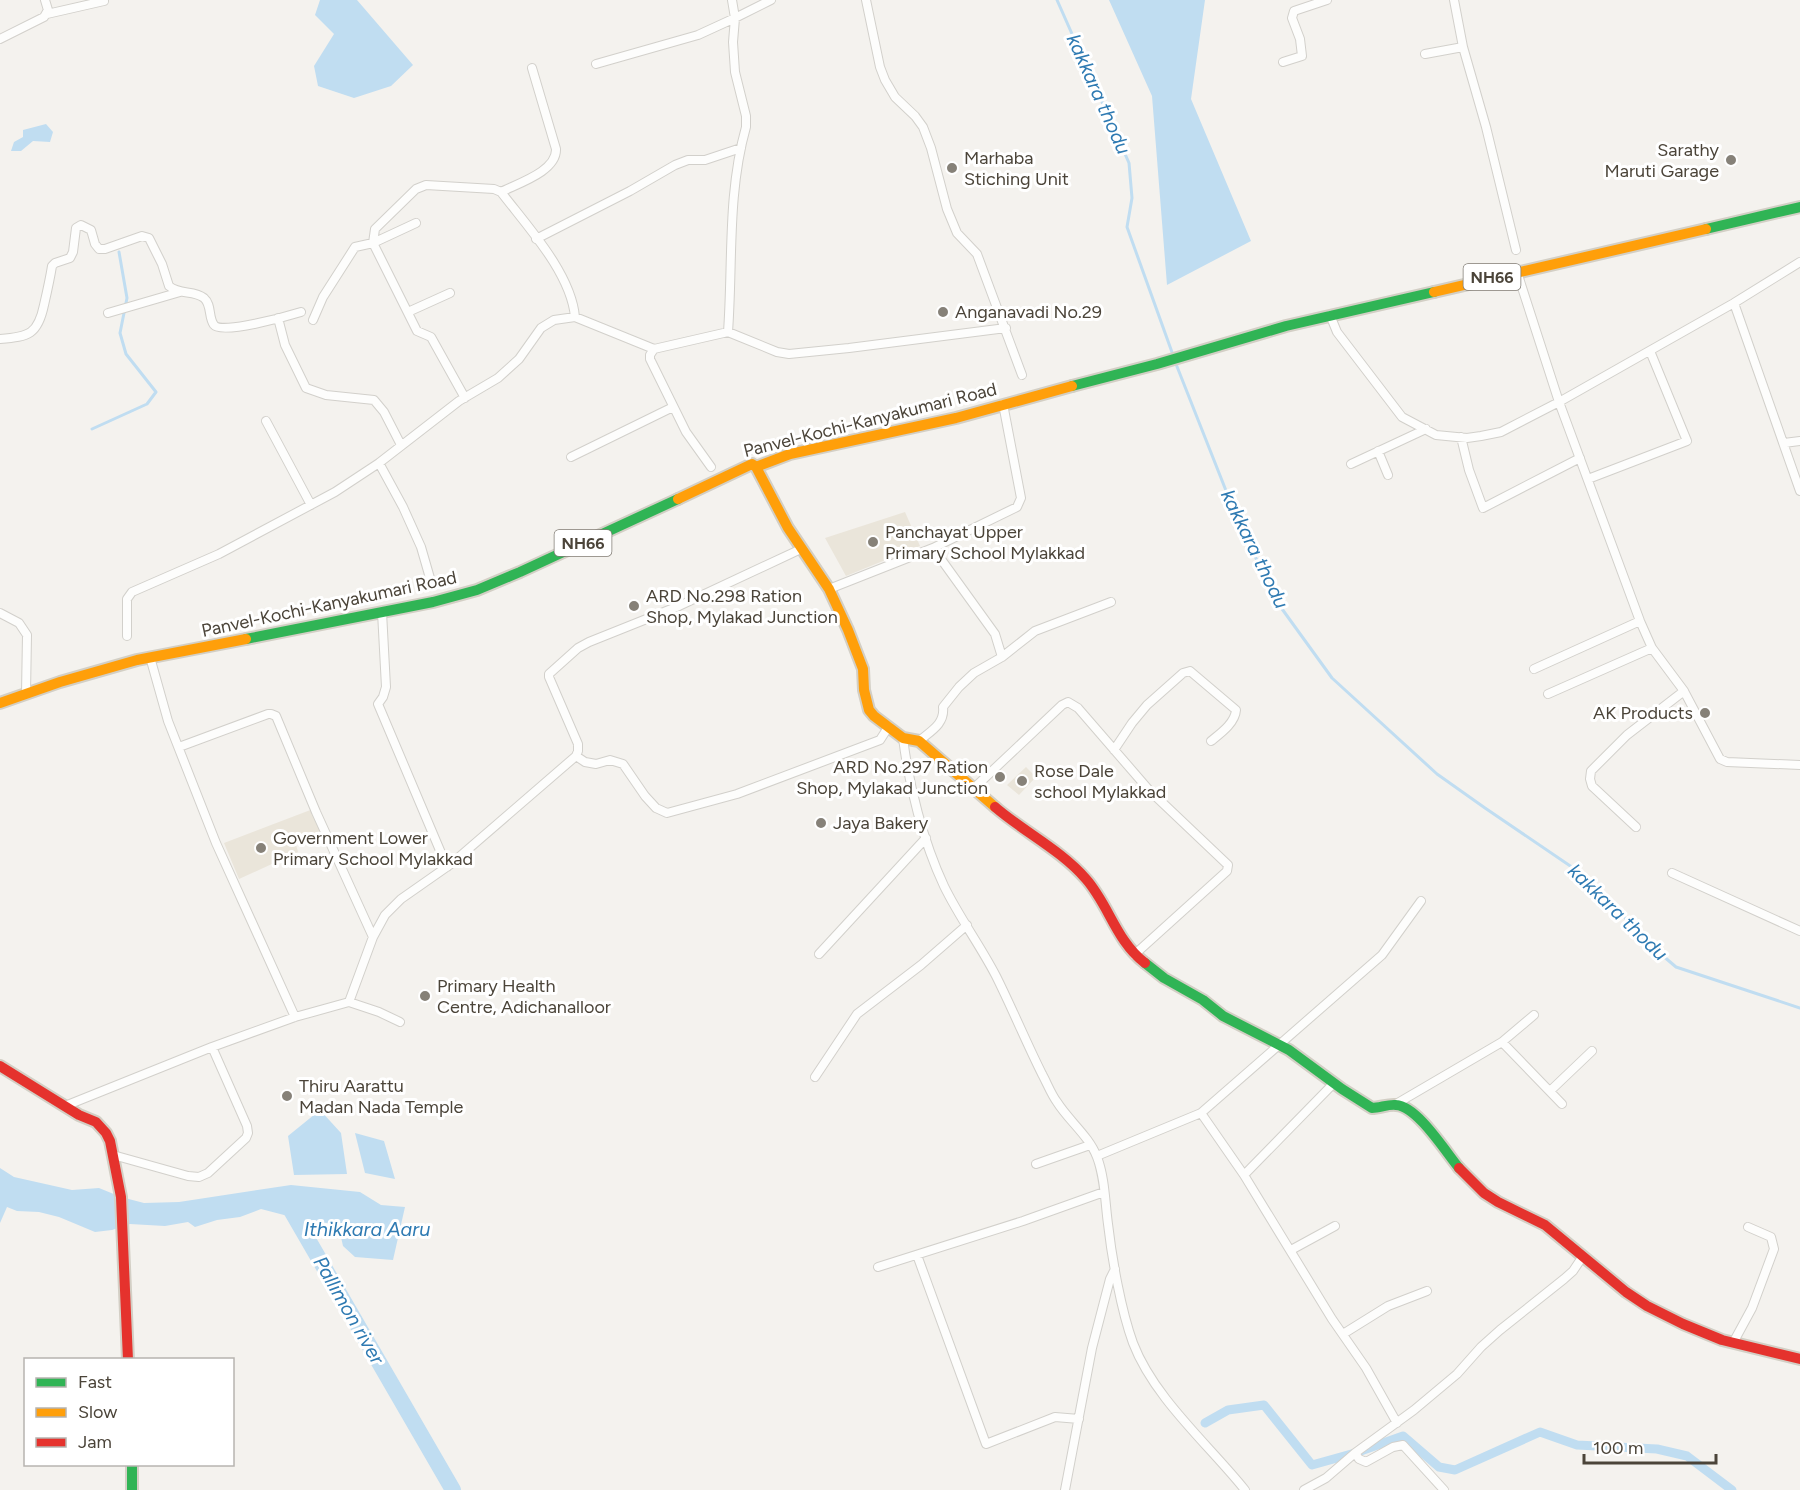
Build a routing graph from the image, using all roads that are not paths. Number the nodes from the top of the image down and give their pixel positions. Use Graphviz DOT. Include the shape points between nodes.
graph roads {
  1 [pos="45,0"];
  2 [pos="732,0"];
  3 [pos="771,0"];
  4 [pos="866,0"];
  5 [pos="1328,0"];
  6 [pos="1454,0"];
  7 [pos="104,1"];
  8 [pos="47,14"];
  9 [pos="735,18"];
  10 [pos="0,39"];
  11 [pos="1463,46"];
  12 [pos="1425,54"];
  13 [pos="1283,62"];
  14 [pos="596,64"];
  15 [pos="532,68"];
  16 [pos="741,148"];
  17 [pos="501,192"];
  18 [pos="1800,207"];
  19 [pos="416,223"];
  20 [pos="536,238"];
  21 [pos="373,243"];
  22 [pos="1516,250"];
  23 [pos="1800,262"];
  24 [pos="1517,272"];
  25 [pos="180,292"];
  26 [pos="450,293"];
  27 [pos="1734,303"];
  28 [pos="301,312"];
  29 [pos="408,312"];
  30 [pos="108,313"];
  31 [pos="1330,315"];
  32 [pos="574,317"];
  33 [pos="278,318"];
  34 [pos="313,320"];
  35 [pos="1006,328"];
  36 [pos="728,332"];
  37 [pos="0,339"];
  38 [pos="654,349"];
  39 [pos="1650,351"];
  40 [pos="1022,375"];
  41 [pos="465,398"];
  42 [pos="1559,402"];
  43 [pos="1003,404"];
  44 [pos="673,407"];
  45 [pos="266,422"];
  46 [pos="1426,429"];
  47 [pos="1461,437"];
  48 [pos="1800,441"];
  49 [pos="1784,443"];
  50 [pos="401,445"];
  51 [pos="1378,451"];
  52 [pos="570,457"];
  53 [pos="1580,458"];
  54 [pos="379,463"];
  55 [pos="1351,464"];
  56 [pos="711,467"];
  57 [pos="756,467"];
  58 [pos="1388,475"];
  59 [pos="1588,479"];
  60 [pos="1800,491"];
  61 [pos="311,505"];
  62 [pos="933,548"];
  63 [pos="801,549"];
  64 [pos="432,585"];
  65 [pos="829,589"];
  66 [pos="1111,602"];
  67 [pos="382,612"];
  68 [pos="0,613"];
  69 [pos="1640,621"];
  70 [pos="127,636"];
  71 [pos="1652,648"];
  72 [pos="150,657"];
  73 [pos="1002,657"];
  74 [pos="1534,669"];
  75 [pos="1684,691"];
  76 [pos="26,693"];
  77 [pos="1548,694"];
  78 [pos="0,703"];
  79 [pos="889,726"];
  80 [pos="903,738"];
  81 [pos="919,741"];
  82 [pos="1211,741"];
  83 [pos="178,747"];
  84 [pos="1114,750"];
  85 [pos="576,756"];
  86 [pos="1800,765"];
  87 [pos="973,789"];
  88 [pos="1636,827"];
  89 [pos="926,838"];
  90 [pos="447,867"];
  91 [pos="1672,873"];
  92 [pos="1421,901"];
  93 [pos="967,925"];
  94 [pos="1800,931"];
  95 [pos="373,937"];
  96 [pos="819,954"];
  97 [pos="1134,956"];
  98 [pos="349,1002"];
  99 [pos="1534,1015"];
  100 [pos="294,1017"];
  101 [pos="400,1022"];
  102 [pos="1502,1042"];
  103 [pos="1279,1045"];
  104 [pos="212,1047"];
  105 [pos="1592,1051"];
  106 [pos="0,1066"];
  107 [pos="815,1077"];
  108 [pos="1335,1083"];
  109 [pos="1550,1091"];
  110 [pos="1396,1104"];
  111 [pos="1562,1104"];
  112 [pos="65,1106"];
  113 [pos="1202,1113"];
  114 [pos="1090,1145"];
  115 [pos="113,1155"];
  116 [pos="1097,1156"];
  117 [pos="1036,1164"];
  118 [pos="1244,1175"];
  119 [pos="1104,1192"];
  120 [pos="1335,1226"];
  121 [pos="1748,1227"];
  122 [pos="1291,1250"];
  123 [pos="917,1255"];
  124 [pos="1583,1256"];
  125 [pos="878,1267"];
  126 [pos="1115,1268"];
  127 [pos="1427,1291"];
  128 [pos="1343,1334"];
  129 [pos="1733,1343"];
  130 [pos="128,1358"];
  131 [pos="1800,1359"];
  132 [pos="1078,1419"];
  133 [pos="1397,1423"];
  134 [pos="1355,1453"];
  135 [pos="132,1466"];
  136 [pos="132,1490"];
  137 [pos="1065,1490"];
  138 [pos="1245,1490"];
  139 [pos="1305,1490"];
  140 [pos="1444,1490"];
  1 -- 8 [label="street"];
  2 -- 9 [label="street"];
  3 -- 9 [label="street"];
  4 -- 35 [label="street" via="885,80 895,98 923,128 946,209 957,234 977,254"];
  5 -- 13 [label="street" via="1294,11 1292,18 1302,56"];
  6 -- 11 [label="street"];
  7 -- 8 [label="street"];
  8 -- 10 [label="street"];
  9 -- 14 [label="street" via="698,35"];
  9 -- 16 [label="street" via="735,72 746,116"];
  11 -- 12 [label="street"];
  11 -- 22 [label="street"];
  15 -- 17 [label="street" via="556,155 548,167"];
  16 -- 20 [label="street" via="675,165"];
  16 -- 36 [label="street" via="732,203"];
  17 -- 20 [label="street"];
  17 -- 21 [label="street" via="423,186 375,229"];
  18 -- 24 [label="main road, Panvel-Kochi-Kanyakumari Road / NH66"];
  19 -- 21 [label="street"];
  20 -- 32 [label="street" via="562,276"];
  21 -- 29 [label="street"];
  21 -- 34 [label="street" via="355,248"];
  23 -- 27 [label="street"];
  24 -- 31 [label="main road, Panvel-Kochi-Kanyakumari Road / NH66"];
  24 -- 42 [label="street"];
  25 -- 30 [label="street"];
  25 -- 33 [label="street" via="204,298 218,328"];
  25 -- 37 [label="street" via="169,286 149,238 142,236 102,249 96,247 89,228 79,225 72,255 52,266 39,324 26,335"];
  26 -- 29 [label="street"];
  27 -- 39 [label="street"];
  27 -- 49 [label="street"];
  28 -- 33 [label="street"];
  29 -- 41 [label="street" via="417,331 431,337"];
  31 -- 43 [label="main road, Panvel-Kochi-Kanyakumari Road / NH66"];
  31 -- 46 [label="street" via="1337,332 1402,417"];
  32 -- 38 [label="street"];
  32 -- 41 [label="street" via="544,326 519,359 498,378"];
  33 -- 50 [label="street" via="285,345 306,388 326,395 374,400"];
  35 -- 36 [label="street" via="789,354"];
  35 -- 40 [label="street"];
  36 -- 38 [label="street"];
  38 -- 44 [label="street" via="650,362"];
  39 -- 42 [label="street"];
  39 -- 59 [label="street" via="1687,441"];
  41 -- 50 [label="street"];
  42 -- 47 [label="street" via="1501,432"];
  42 -- 53 [label="street"];
  43 -- 57 [label="main road, Panvel-Kochi-Kanyakumari Road / NH66" via="790,454"];
  43 -- 62 [label="street" via="1020,501 1014,508"];
  44 -- 52 [label="street"];
  44 -- 56 [label="street"];
  45 -- 61 [label="street"];
  46 -- 47 [label="street" via="1436,435"];
  46 -- 51 [label="street"];
  47 -- 53 [label="street" via="1483,508"];
  48 -- 49 [label="street"];
  49 -- 60 [label="street"];
  50 -- 54 [label="street"];
  51 -- 55 [label="street"];
  51 -- 58 [label="street"];
  53 -- 59 [label="street"];
  54 -- 61 [label="street"];
  54 -- 64 [label="street" via="408,517"];
  57 -- 63 [label="main road"];
  57 -- 67 [label="main road, Panvel-Kochi-Kanyakumari Road / NH66" via="752,464 477,590"];
  59 -- 69 [label="street"];
  61 -- 70 [label="street" via="219,554 132,592 127,599"];
  62 -- 65 [label="street"];
  62 -- 73 [label="street" via="994,634"];
  63 -- 65 [label="main road"];
  63 -- 85 [label="street" via="679,606 589,642 549,674 578,744"];
  65 -- 79 [label="main road" via="857,653 869,710"];
  66 -- 73 [label="street" via="1035,631"];
  67 -- 72 [label="main road, Panvel-Kochi-Kanyakumari Road / NH66"];
  67 -- 90 [label="street" via="386,687 378,704"];
  68 -- 76 [label="street" via="19,622 27,635"];
  69 -- 71 [label="street"];
  69 -- 74 [label="street"];
  71 -- 75 [label="street"];
  71 -- 77 [label="street"];
  72 -- 76 [label="main road, Panvel-Kochi-Kanyakumari Road / NH66"];
  72 -- 83 [label="street"];
  73 -- 81 [label="street" via="979,669 959,687 943,707 941,722"];
  75 -- 86 [label="street" via="1720,759"];
  75 -- 88 [label="street" via="1627,735 1592,771 1592,786"];
  76 -- 78 [label="main road, Panvel-Kochi-Kanyakumari Road / NH66"];
  79 -- 80 [label="main road"];
  79 -- 85 [label="street" via="880,740 737,794 668,813 656,808 623,764 610,760 596,764"];
  80 -- 81 [label="main road"];
  80 -- 89 [label="street" via="907,771"];
  81 -- 87 [label="main road"];
  82 -- 84 [label="street" via="1229,725 1236,710 1190,671 1147,705"];
  83 -- 95 [label="street" via="268,714 276,716"];
  83 -- 100 [label="street"];
  84 -- 87 [label="street" via="1078,708 1068,702"];
  84 -- 97 [label="street" via="1229,868"];
  85 -- 90 [label="street"];
  87 -- 97 [label="main road" via="1072,863 1089,882"];
  89 -- 93 [label="street" via="944,885"];
  89 -- 96 [label="street"];
  90 -- 95 [label="street" via="401,899 384,916"];
  91 -- 94 [label="street"];
  92 -- 103 [label="street" via="1382,955"];
  93 -- 107 [label="street" via="857,1014"];
  93 -- 114 [label="street" via="1057,1103"];
  95 -- 98 [label="street"];
  97 -- 103 [label="main road" via="1223,1016"];
  98 -- 100 [label="street"];
  98 -- 101 [label="street"];
  99 -- 102 [label="street"];
  100 -- 104 [label="street"];
  102 -- 109 [label="street"];
  102 -- 110 [label="street"];
  103 -- 108 [label="main road"];
  103 -- 113 [label="street"];
  104 -- 112 [label="street"];
  104 -- 115 [label="street" via="247,1126 246,1138 199,1177"];
  105 -- 109 [label="street"];
  106 -- 112 [label="main road"];
  108 -- 110 [label="main road" via="1372,1108"];
  108 -- 118 [label="street"];
  109 -- 111 [label="street"];
  110 -- 124 [label="main road" via="1421,1118 1484,1193 1533,1217"];
  112 -- 115 [label="main road" via="96,1122 106,1133"];
  113 -- 116 [label="street"];
  113 -- 118 [label="street"];
  114 -- 116 [label="street"];
  114 -- 117 [label="street"];
  115 -- 130 [label="main road" via="121,1197"];
  116 -- 119 [label="street"];
  118 -- 122 [label="street"];
  119 -- 123 [label="street"];
  119 -- 126 [label="street"];
  120 -- 122 [label="street"];
  121 -- 129 [label="street" via="1771,1236 1774,1249 1752,1308"];
  122 -- 128 [label="street"];
  123 -- 125 [label="street"];
  123 -- 132 [label="street" via="986,1444 1055,1417"];
  124 -- 129 [label="main road" via="1647,1306"];
  124 -- 133 [label="street" via="1573,1271 1500,1330 1457,1374"];
  126 -- 132 [label="street" via="1092,1347"];
  126 -- 138 [label="street" via="1142,1363 1197,1437"];
  127 -- 128 [label="street" via="1388,1306"];
  128 -- 133 [label="street"];
  129 -- 131 [label="main road"];
  132 -- 137 [label="street"];
  133 -- 134 [label="street"];
  134 -- 139 [label="street"];
  134 -- 140 [label="street" via="1365,1462 1403,1445"];
  135 -- 136 [label="main road"];
}
